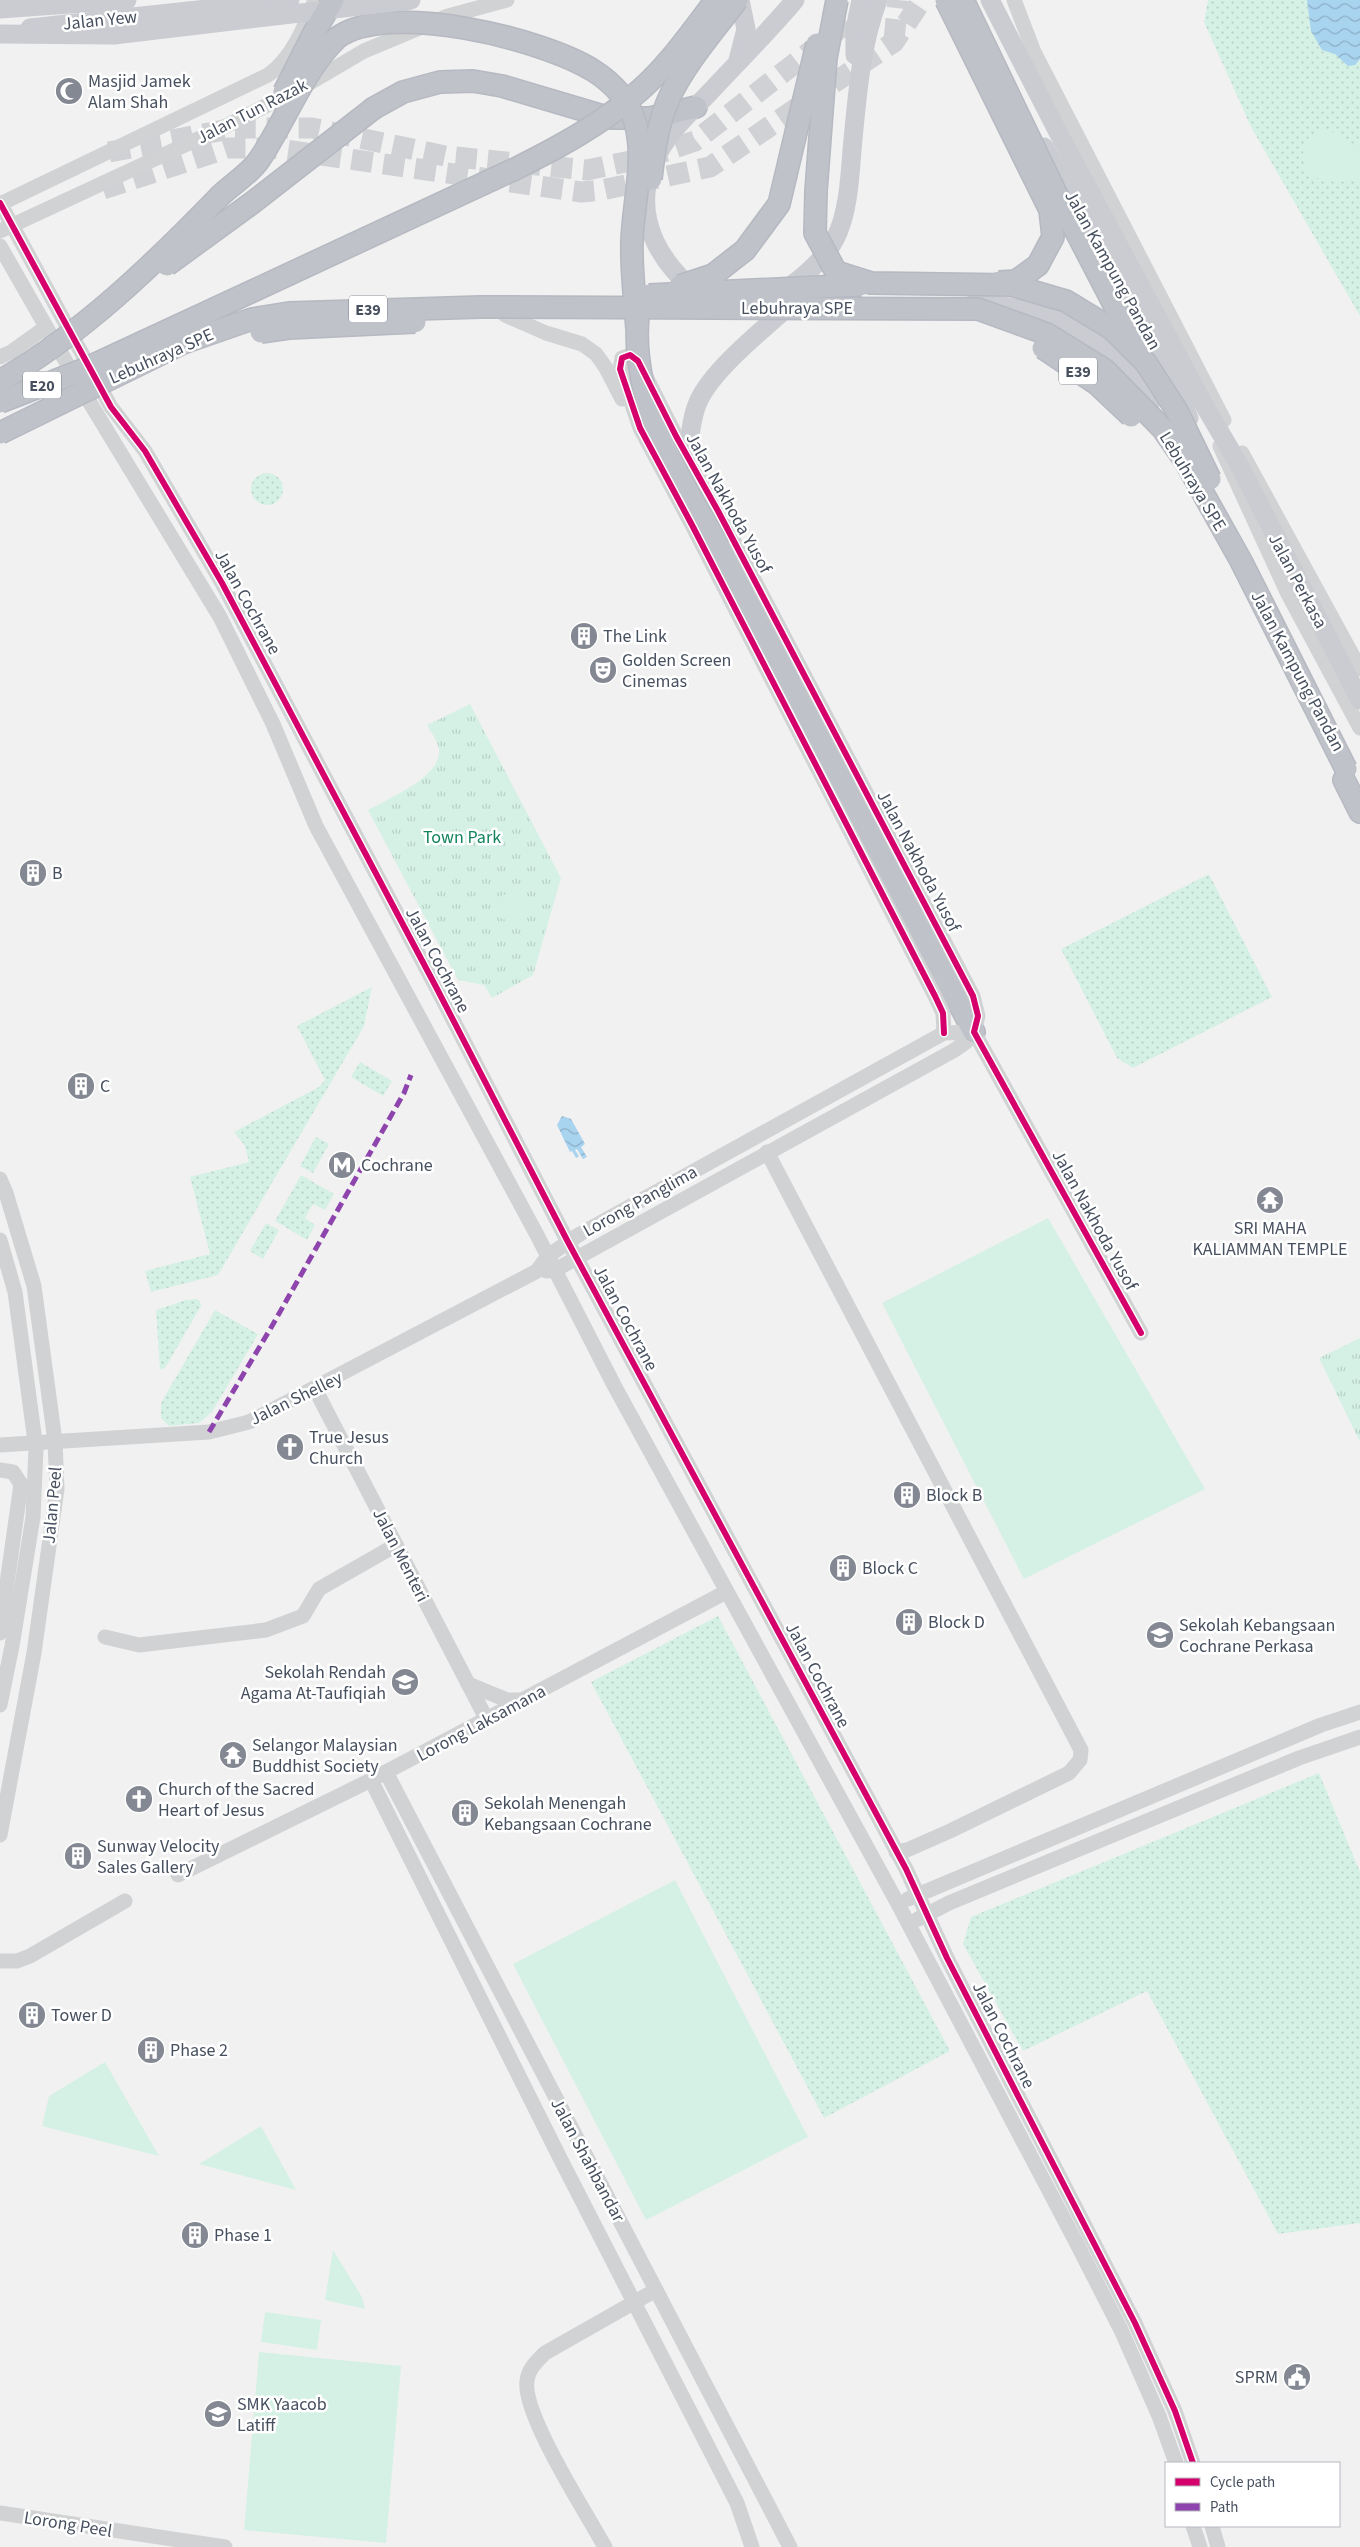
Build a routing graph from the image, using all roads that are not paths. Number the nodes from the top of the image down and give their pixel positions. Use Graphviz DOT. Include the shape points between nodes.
graph roads {
  1 [pos="35,0"];
  2 [pos="127,0"];
  3 [pos="290,0"];
  4 [pos="315,0"];
  5 [pos="333,0"];
  6 [pos="411,0"];
  7 [pos="507,0"];
  8 [pos="716,0"];
  9 [pos="738,0"];
  10 [pos="795,0"];
  11 [pos="829,0"];
  12 [pos="837,0"];
  13 [pos="861,0"];
  14 [pos="878,0"];
  15 [pos="946,0"];
  16 [pos="963,0"];
  17 [pos="990,0"];
  18 [pos="1014,0"];
  19 [pos="1,8"];
  20 [pos="0,33"];
  21 [pos="738,61"];
  22 [pos="696,106"];
  23 [pos="854,136"];
  24 [pos="221,195"];
  25 [pos="0,204"];
  26 [pos="5,228"];
  27 [pos="0,246"];
  28 [pos="112,300"];
  29 [pos="790,305"];
  30 [pos="744,306"];
  31 [pos="480,307"];
  32 [pos="505,315"];
  33 [pos="594,315"];
  34 [pos="46,327"];
  35 [pos="637,329"];
  36 [pos="0,357"];
  37 [pos="85,368"];
  38 [pos="0,381"];
  39 [pos="0,402"];
  40 [pos="1211,408"];
  41 [pos="640,428"];
  42 [pos="0,433"];
  43 [pos="0,448"];
  44 [pos="688,457"];
  45 [pos="1237,461"];
  46 [pos="718,511"];
  47 [pos="692,525"];
  48 [pos="1234,552"];
  49 [pos="1360,669"];
  50 [pos="1360,700"];
  51 [pos="1360,728"];
  52 [pos="1350,780"];
  53 [pos="1360,797"];
  54 [pos="1360,812"];
  55 [pos="945,1029"];
  56 [pos="974,1032"];
  57 [pos="767,1152"];
  58 [pos="0,1178"];
  59 [pos="0,1240"];
  60 [pos="568,1242"];
  61 [pos="548,1256"];
  62 [pos="578,1258"];
  63 [pos="555,1270"];
  64 [pos="538,1271"];
  65 [pos="1141,1333"];
  66 [pos="315,1389"];
  67 [pos="55,1442"];
  68 [pos="36,1443"];
  69 [pos="4,1444"];
  70 [pos="0,1470"];
  71 [pos="36,1476"];
  72 [pos="396,1545"];
  73 [pos="24,1571"];
  74 [pos="45,1575"];
  75 [pos="726,1592"];
  76 [pos="0,1633"];
  77 [pos="105,1637"];
  78 [pos="6,1644"];
  79 [pos="468,1684"];
  80 [pos="525,1700"];
  81 [pos="0,1705"];
  82 [pos="1360,1712"];
  83 [pos="487,1720"];
  84 [pos="1360,1737"];
  85 [pos="386,1772"];
  86 [pos="371,1780"];
  87 [pos="0,1835"];
  88 [pos="896,1852"];
  89 [pos="178,1874"];
  90 [pos="917,1894"];
  91 [pos="125,1901"];
  92 [pos="898,1904"];
  93 [pos="927,1914"];
  94 [pos="908,1924"];
  95 [pos="0,1961"];
  96 [pos="656,2290"];
  97 [pos="633,2302"];
  98 [pos="1176,2462"];
  99 [pos="1193,2462"];
  100 [pos="0,2513"];
  101 [pos="1193,2527"];
  102 [pos="1193,2527"];
  103 [pos="1212,2527"];
  104 [pos="225,2547"];
  105 [pos="605,2547"];
  106 [pos="752,2547"];
  107 [pos="790,2547"];
  108 [pos="1190,2547"];
  109 [pos="1200,2547"];
  110 [pos="1218,2547"];
  1 -- 19 [label="main road"];
  2 -- 19 [label="main road, Jalan Yew"];
  3 -- 20 [label="main road, Jalan Yew"];
  4 -- 25 [label="street, Jalan Tun Razak" via="299,36 282,63 268,75"];
  5 -- 24 [label="highway, bridge" via="277,106"];
  6 -- 20 [label="main road, bridge" via="114,35"];
  7 -- 26 [label="street, Jalan Tun Razak" via="448,16 364,52 230,124"];
  8 -- 37 [label="highway, bridge" via="640,91 580,136 516,169"];
  9 -- 21 [label="main road" via="746,30"];
  9 -- 35 [label="highway, bridge" via="687,68 670,96 661,121 654,152"];
  10 -- 21 [label="main road, Jalan Kampung Pandan"];
  11 -- 33 [label="highway, bridge" via="779,204 745,250 713,275"];
  12 -- 52 [label="highway, bridge" via="826,58 815,233 836,272 871,283 1011,285 1066,300 1112,330 1146,363 1177,411"];
  13 -- 23 [label="main road" via="855,29"];
  14 -- 23 [label="main road" via="860,73"];
  15 -- 31 [label="highway, bridge" via="1050,210 1053,237 1038,265 1016,281 660,294"];
  16 -- 48 [label="main road, Jalan Kampung Pandan, bridge" via="1171,374"];
  16 -- 52 [label="highway, bridge"];
  17 -- 40 [label="main road, Jalan Kampung Pandan, bridge" via="1062,140"];
  18 -- 40 [label="street, Jalan Kampung Pandan" via="1037,59 1173,319"];
  21 -- 22 [label="main road, Jalan Kampung Pandan"];
  22 -- 28 [label="highway, bridge" via="650,118 610,118 502,86 473,81 440,82 403,92 374,108 252,203 144,281"];
  22 -- 30 [label="main road, Jalan Kampung Pandan" via="668,138 652,166 645,198 650,233 669,267 696,291 718,301"];
  23 -- 30 [label="main road" via="848,193 835,239 797,282 777,296"];
  24 -- 28 [label="highway, bridge" via="164,254"];
  24 -- 35 [label="highway, bridge" via="258,162 308,76 326,50 346,31 361,24 409,20 448,22 532,42 596,71 628,103 636,124 639,151 632,242"];
  25 -- 26 [label="street, Jalan Cochrane"];
  26 -- 60 [label="street, Jalan Cochrane" via="112,407 145,451 222,583"];
  27 -- 34 [label="street, Jalan Cochrane"];
  28 -- 38 [label="highway, E20, bridge" via="26,366"];
  29 -- 30 [label="main road, Jalan Kampung Pandan"];
  29 -- 44 [label="main road" via="714,378 700,398 693,416"];
  29 -- 48 [label="main road, Jalan Kampung Pandan" via="983,304 1017,307 1086,335 1119,363 1177,442"];
  30 -- 33 [label="highway"];
  31 -- 42 [label="highway, Lebuhraya SPE / E39, bridge" via="289,313 252,319 183,343"];
  31 -- 52 [label="highway, Lebuhraya SPE / E39, bridge" via="978,309 1047,334 1105,370 1162,428 1185,461 1240,561"];
  32 -- 33 [label="highway"];
  32 -- 37 [label="highway, bridge" via="340,313 281,318 222,329 121,361"];
  32 -- 41 [label="street" via="546,333 571,339 596,354"];
  33 -- 43 [label="highway, Lebuhraya SPE / E39, bridge" via="289,328 255,333 189,353"];
  33 -- 52 [label="highway, Lebuhraya SPE / E39, bridge" via="974,321 1043,348 1097,384 1152,436 1175,467"];
  34 -- 36 [label="street"];
  34 -- 61 [label="street, Jalan Cochrane" via="220,617 273,724 316,826"];
  35 -- 56 [label="highway, bridge" via="641,372 653,420 668,457 719,547"];
  37 -- 39 [label="highway, E20, bridge"];
  40 -- 45 [label="main road, Jalan Kampung Pandan"];
  40 -- 49 [label="street, Jalan Kampung Pandan"];
  40 -- 51 [label="street, Jalan Kampung Pandan" via="1223,454 1288,594"];
  41 -- 44 [label="street, Jalan Nakhoda Yusof" via="620,368 622,358 630,355 638,361"];
  41 -- 47 [label="street, Jalan Nakhoda Yusof"];
  44 -- 46 [label="street, Jalan Nakhoda Yusof"];
  45 -- 50 [label="main road, Jalan Perkasa"];
  46 -- 47 [label="street" via="702,504 692,511"];
  46 -- 56 [label="street, Jalan Nakhoda Yusof" via="973,996 978,1016"];
  47 -- 55 [label="street, Jalan Nakhoda Yusof" via="935,996 943,1013"];
  48 -- 52 [label="main road, Jalan Kampung Pandan" via="1317,706"];
  52 -- 53 [label="highway, Lebuhraya SPE / E39"];
  52 -- 54 [label="highway, Lebuhraya SPE / E39"];
  55 -- 56 [label="street"];
  55 -- 60 [label="street, Lorong Panglima"];
  56 -- 57 [label="street, Lorong Panglima" via="953,1051"];
  56 -- 65 [label="street, Jalan Nakhoda Yusof"];
  57 -- 62 [label="street, Lorong Panglima"];
  57 -- 88 [label="street" via="1081,1750 1080,1760 1069,1773 950,1831"];
  58 -- 67 [label="street, Jalan Peel" via="34,1286"];
  59 -- 68 [label="street, Jalan Peel" via="15,1292"];
  60 -- 61 [label="street, Lorong Panglima"];
  60 -- 62 [label="street, Jalan Cochrane"];
  61 -- 63 [label="street, Jalan Cochrane"];
  61 -- 64 [label="street, Lorong Panglima"];
  62 -- 63 [label="street, Lorong Panglima"];
  62 -- 88 [label="street, Jalan Cochrane"];
  63 -- 64 [label="street, Lorong Panglima"];
  63 -- 75 [label="street, Jalan Cochrane"];
  64 -- 66 [label="street, Jalan Shelley"];
  66 -- 67 [label="street, Jalan Shelley" via="250,1422 209,1432"];
  66 -- 72 [label="street, Jalan Menteri"];
  67 -- 68 [label="street, Jalan Shelley"];
  67 -- 74 [label="street, Jalan Peel" via="56,1489"];
  68 -- 69 [label="street, Jalan Shelley"];
  68 -- 71 [label="street, Jalan Peel"];
  69 -- 71 [label="street" via="20,1451"];
  70 -- 76 [label="street" via="13,1472 21,1484"];
  71 -- 73 [label="street, Jalan Peel"];
  72 -- 77 [label="street" via="318,1589 303,1616 266,1630 139,1645"];
  72 -- 79 [label="street, Jalan Menteri"];
  73 -- 74 [label="street"];
  73 -- 78 [label="street, Jalan Peel"];
  74 -- 87 [label="street, Jalan Peel"];
  75 -- 80 [label="street, Lorong Laksamana"];
  75 -- 92 [label="street, Jalan Cochrane"];
  78 -- 81 [label="street, Jalan Peel"];
  79 -- 80 [label="street" via="508,1700"];
  79 -- 83 [label="street, Jalan Menteri"];
  80 -- 83 [label="street, Lorong Laksamana"];
  82 -- 90 [label="street" via="1321,1725"];
  83 -- 85 [label="street, Lorong Laksamana"];
  84 -- 93 [label="street" via="1300,1758"];
  85 -- 86 [label="street, Lorong Laksamana"];
  85 -- 96 [label="street, Jalan Shahbandar"];
  86 -- 89 [label="street, Lorong Laksamana"];
  86 -- 97 [label="street, Jalan Shahbandar"];
  88 -- 90 [label="street, Jalan Cochrane"];
  90 -- 92 [label="street"];
  90 -- 93 [label="street, Jalan Cochrane"];
  91 -- 95 [label="street" via="30,1956 17,1961"];
  92 -- 94 [label="street, Jalan Cochrane"];
  93 -- 94 [label="street"];
  93 -- 99 [label="street, Jalan Cochrane" via="1132,2317 1175,2411"];
  94 -- 98 [label="street, Jalan Cochrane" via="1121,2330"];
  96 -- 97 [label="street"];
  96 -- 107 [label="street, Jalan Shahbandar"];
  97 -- 105 [label="street" via="545,2353 532,2366 527,2381 528,2402 541,2432"];
  97 -- 106 [label="street, Jalan Shahbandar" via="738,2503"];
  100 -- 104 [label="street, Lorong Peel"];
  101 -- 108 [label="street"];
  102 -- 109 [label="street"];
  103 -- 110 [label="street"];
}
